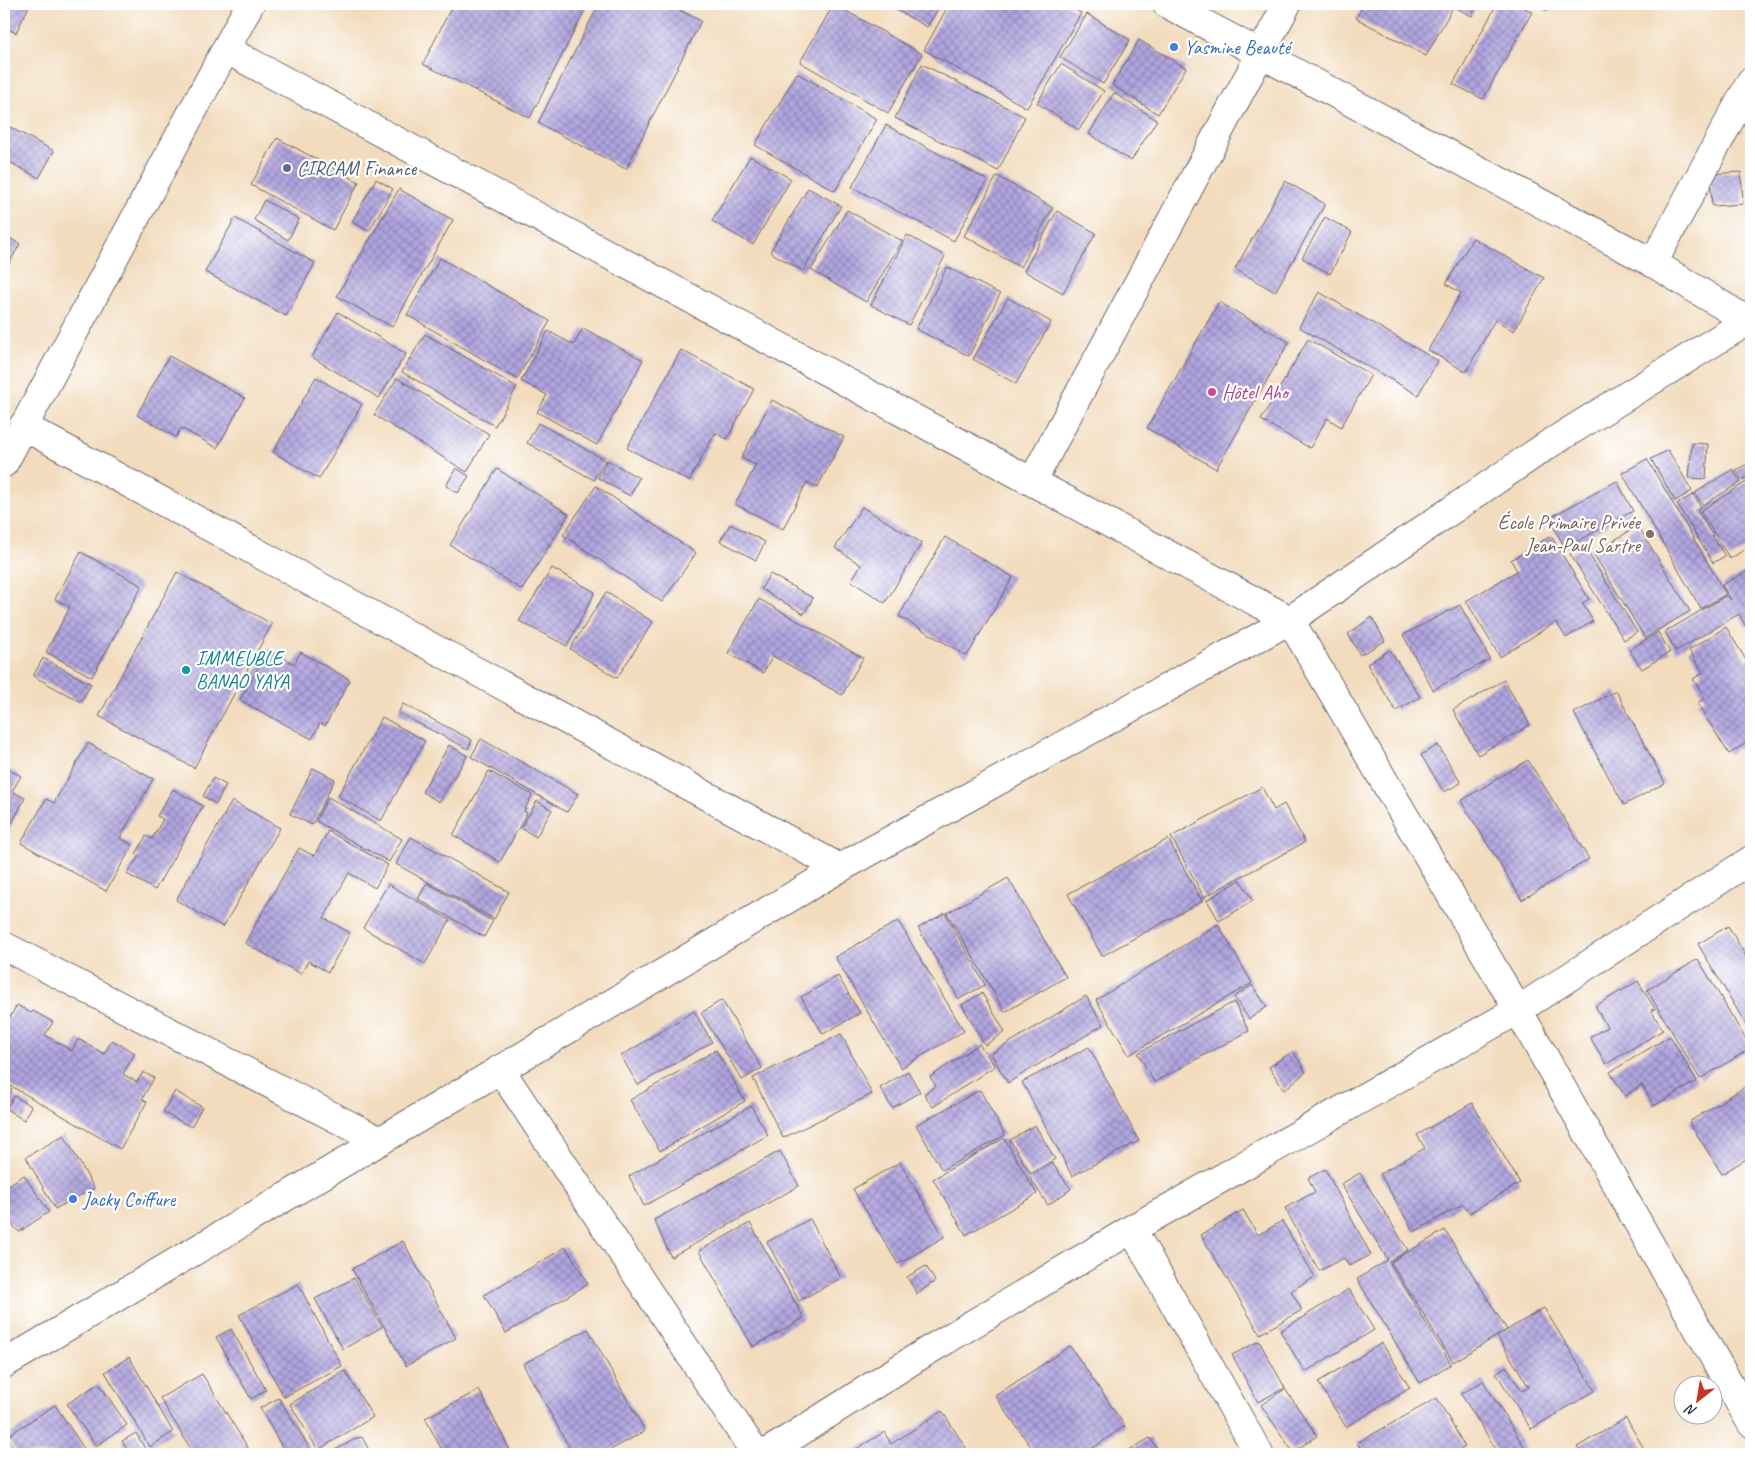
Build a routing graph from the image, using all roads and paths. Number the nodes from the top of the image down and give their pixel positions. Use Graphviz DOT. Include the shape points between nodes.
graph roads {
  1 [pos="250,4"];
  2 [pos="1167,4"];
  3 [pos="1287,4"];
  4 [pos="227,50"];
  5 [pos="1261,54"];
  6 [pos="1751,81"];
  7 [pos="1653,263"];
  8 [pos="1750,320"];
  9 [pos="23,426"];
  10 [pos="4,462"];
  11 [pos="1033,480"];
  12 [pos="1290,620"];
  13 [pos="1751,860"];
  14 [pos="840,868"];
  15 [pos="4,946"];
  16 [pos="1518,1010"];
  17 [pos="500,1069"];
  18 [pos="380,1141"];
  19 [pos="1132,1228"];
  20 [pos="4,1364"];
  21 [pos="1751,1423"];
  22 [pos="756,1454"];
  23 [pos="765,1454"];
  24 [pos="1259,1454"];
  1 -- 4 [label="street"];
  2 -- 5 [label="street"];
  3 -- 5 [label="street"];
  4 -- 9 [label="street"];
  4 -- 11 [label="street"];
  5 -- 7 [label="street"];
  5 -- 11 [label="street"];
  6 -- 7 [label="street"];
  7 -- 8 [label="street"];
  8 -- 12 [label="street" via="1546,446"];
  9 -- 10 [label="street"];
  9 -- 14 [label="street"];
  11 -- 12 [label="street"];
  12 -- 14 [label="street"];
  12 -- 16 [label="street"];
  13 -- 16 [label="street"];
  14 -- 17 [label="street"];
  15 -- 18 [label="street"];
  16 -- 19 [label="street"];
  16 -- 21 [label="street"];
  17 -- 18 [label="street"];
  17 -- 22 [label="street"];
  18 -- 20 [label="street"];
  19 -- 23 [label="street" via="932,1348"];
  19 -- 24 [label="street"];
}
